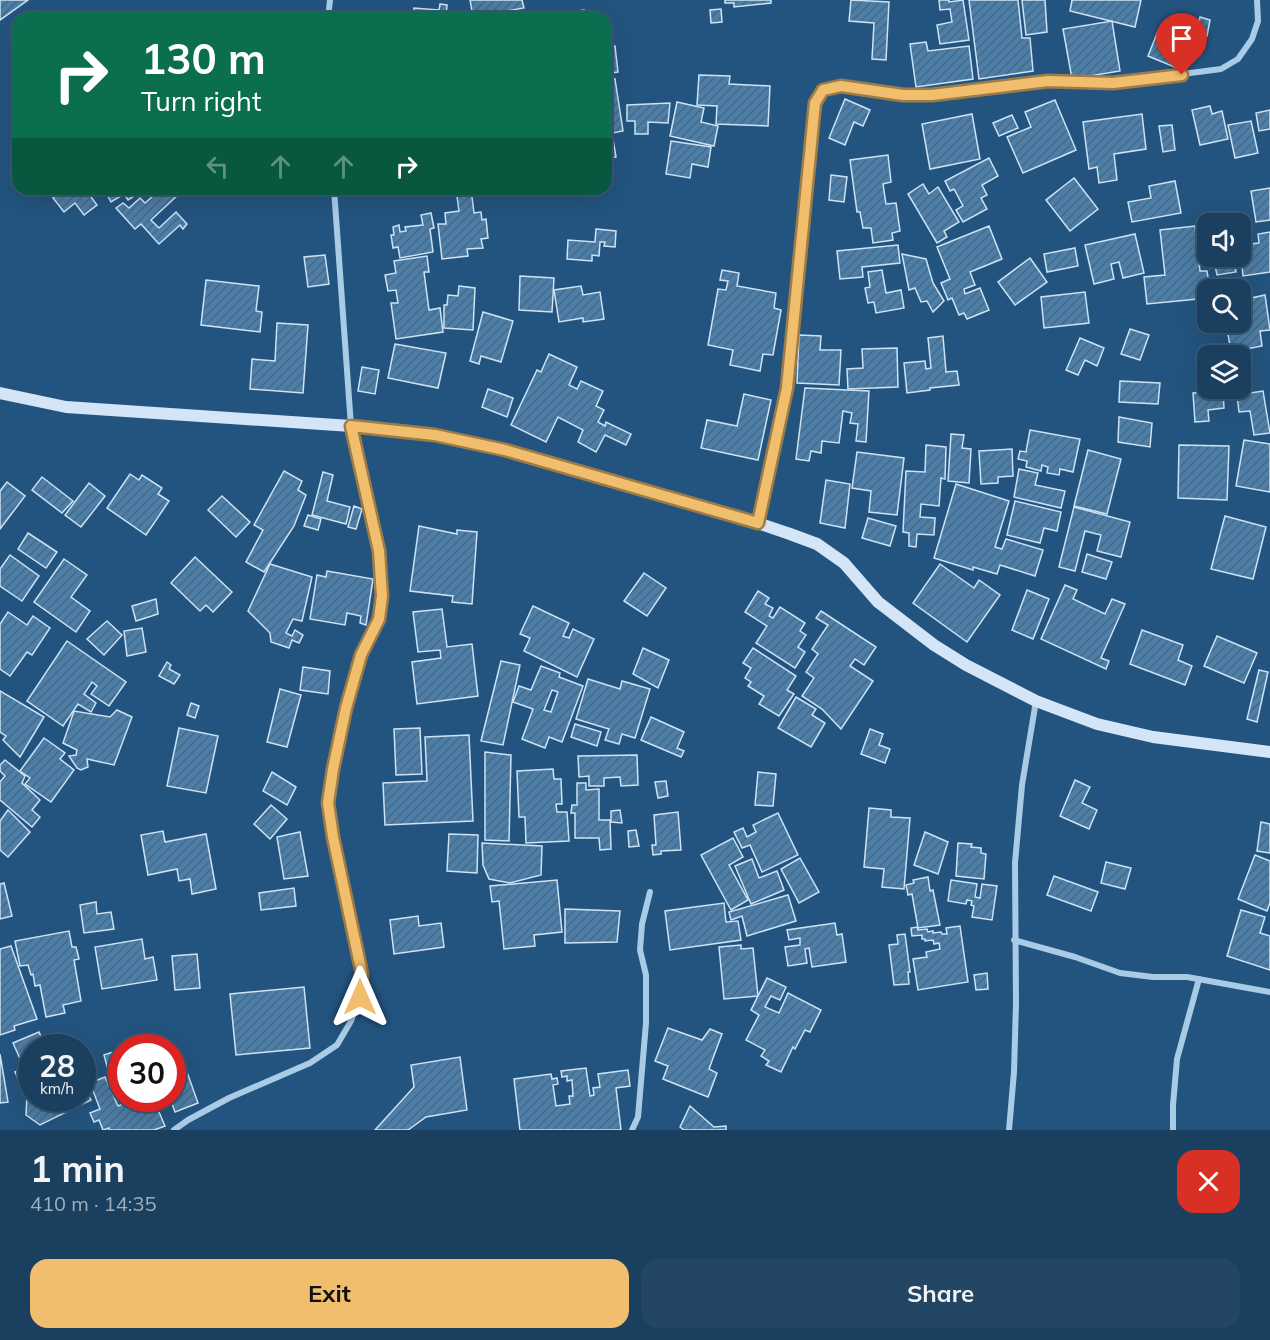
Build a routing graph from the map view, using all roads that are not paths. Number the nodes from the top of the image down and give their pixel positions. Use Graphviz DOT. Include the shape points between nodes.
graph roads {
  1 [pos="1257,0"];
  2 [pos="334,195"];
  3 [pos="0,393"];
  4 [pos="351,426"];
  5 [pos="758,523"];
  6 [pos="1036,700"];
  7 [pos="1270,752"];
  8 [pos="650,892"];
  9 [pos="1014,940"];
  10 [pos="1198,979"];
  11 [pos="1270,992"];
  12 [pos="174,1130"];
  13 [pos="632,1130"];
  14 [pos="1009,1130"];
  15 [pos="1173,1130"];
  1 -- 5 [label="street" via="1258,21 1252,39 1238,59 1221,69 1113,83 1048,81 932,95 841,86 823,90 815,103 787,388"];
  2 -- 4 [label="street"];
  3 -- 4 [label="street" via="66,407"];
  4 -- 5 [label="street" via="435,435 505,450"];
  4 -- 12 [label="street" via="379,551 382,596 379,619 361,655 346,708 328,803 362,974 360,997 337,1045 310,1063 229,1098"];
  5 -- 6 [label="street" via="817,544 844,563 878,602 934,645 966,666"];
  6 -- 7 [label="street" via="1097,724 1153,737"];
  6 -- 9 [label="street" via="1021,796"];
  8 -- 13 [label="street" via="640,950 646,975 646,1023 638,1117"];
  9 -- 10 [label="street" via="1120,973"];
  9 -- 14 [label="street" via="1016,1026"];
  10 -- 11 [label="street"];
  10 -- 15 [label="street" via="1178,1059"];
}
